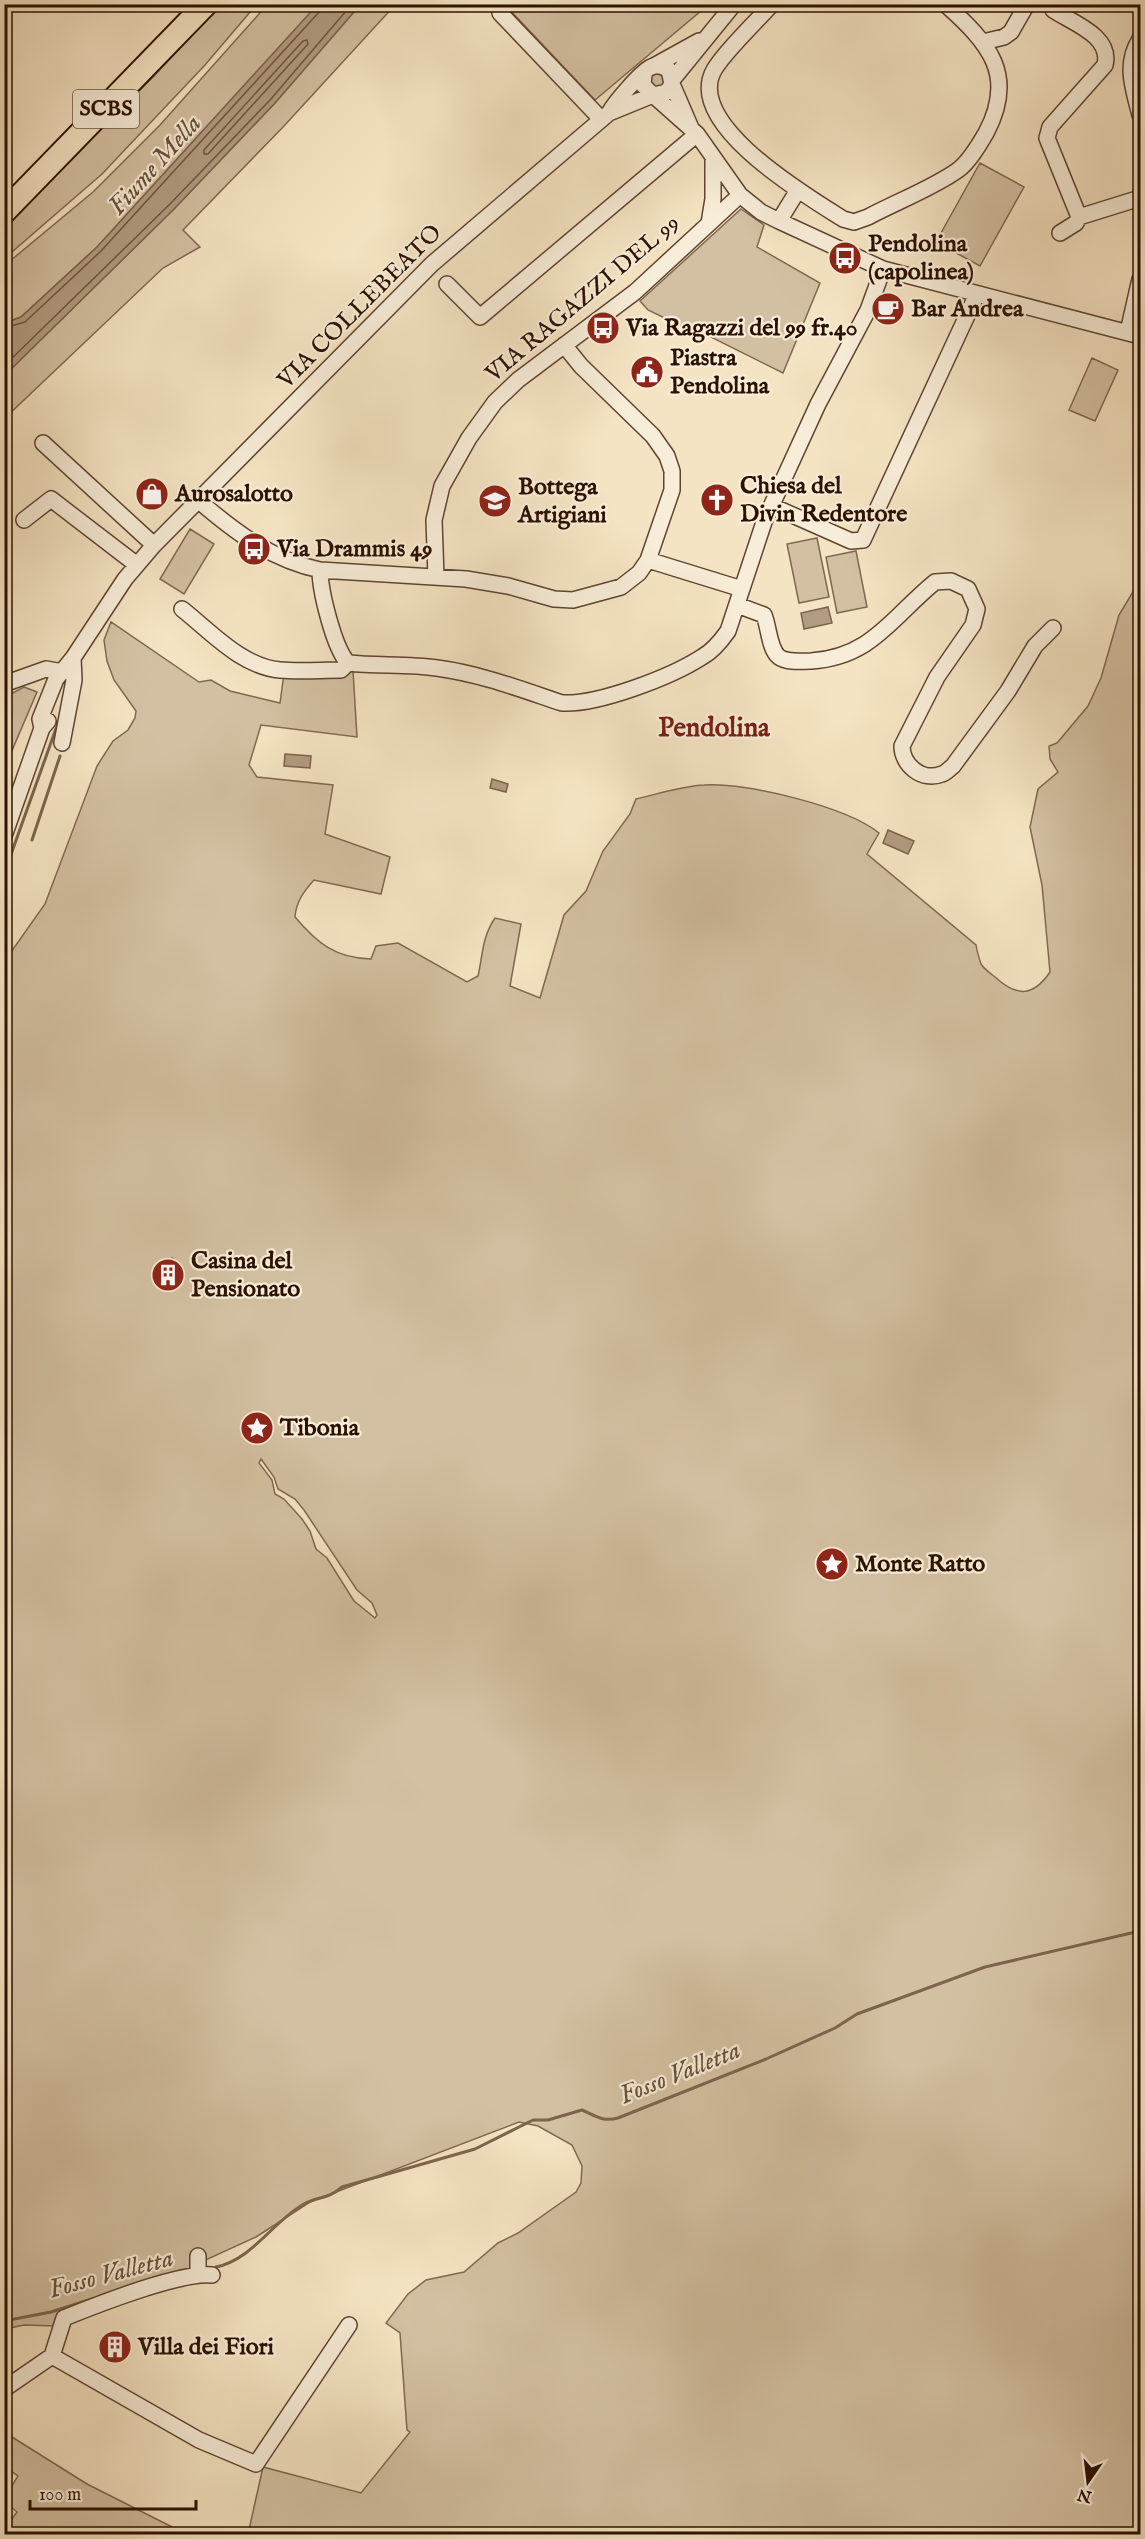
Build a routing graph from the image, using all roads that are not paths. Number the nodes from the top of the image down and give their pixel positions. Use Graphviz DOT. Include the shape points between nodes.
graph roads {
  1 [pos="186,4"];
  2 [pos="206,4"];
  3 [pos="734,4"];
  4 [pos="772,4"];
  5 [pos="945,4"];
  6 [pos="1027,4"];
  7 [pos="1053,10"];
  8 [pos="500,13"];
  9 [pos="705,38"];
  10 [pos="1140,39"];
  11 [pos="983,42"];
  12 [pos="1106,59"];
  13 [pos="1131,62"];
  14 [pos="647,71"];
  15 [pos="673,81"];
  16 [pos="1137,93"];
  17 [pos="653,95"];
  18 [pos="1140,115"];
  19 [pos="605,116"];
  20 [pos="695,132"];
  21 [pos="713,157"];
  22 [pos="798,190"];
  23 [pos="4,191"];
  24 [pos="740,195"];
  25 [pos="1140,198"];
  26 [pos="4,212"];
  27 [pos="1079,217"];
  28 [pos="779,221"];
  29 [pos="709,223"];
  30 [pos="1060,233"];
  31 [pos="883,269"];
  32 [pos="1140,279"];
  33 [pos="447,285"];
  34 [pos="977,294"];
  35 [pos="1134,334"];
  36 [pos="564,345"];
  37 [pos="43,443"];
  38 [pos="198,501"];
  39 [pos="772,506"];
  40 [pos="24,520"];
  41 [pos="154,545"];
  42 [pos="648,560"];
  43 [pos="137,565"];
  44 [pos="320,570"];
  45 [pos="436,577"];
  46 [pos="742,589"];
  47 [pos="737,605"];
  48 [pos="182,609"];
  49 [pos="1053,628"];
  50 [pos="73,658"];
  51 [pos="348,663"];
  52 [pos="63,672"];
  53 [pos="4,684"];
  54 [pos="62,744"];
  55 [pos="18,798"];
  56 [pos="4,820"];
  57 [pos="4,836"];
  58 [pos="198,2256"];
  59 [pos="349,2325"];
  60 [pos="52,2356"];
  61 [pos="4,2389"];
  1 -- 23 [label="highway, SCBS"];
  2 -- 26 [label="highway, SCBS"];
  3 -- 9 [label="street, VIA COLLEBEATO"];
  4 -- 22 [label="street" via="714,70 712,104 735,138 760,164"];
  5 -- 11 [label="street"];
  6 -- 11 [label="street" via="1011,32"];
  7 -- 12 [label="street" via="1096,37"];
  8 -- 19 [label="street"];
  9 -- 14 [label="street, VIA COLLEBEATO"];
  9 -- 15 [label="street, VIA COLLEBEATO"];
  10 -- 13 [label="street"];
  11 -- 22 [label="street" via="998,66 999,96 994,118 981,142 959,169 854,222"];
  12 -- 13 [label="street"];
  12 -- 27 [label="street" via="1050,127 1047,138"];
  13 -- 16 [label="street"];
  14 -- 15 [label="street" via="664,67"];
  14 -- 17 [label="street" via="643,85"];
  14 -- 19 [label="street, VIA COLLEBEATO"];
  15 -- 17 [label="street" via="667,92"];
  15 -- 20 [label="street"];
  16 -- 18 [label="street"];
  17 -- 19 [label="street, VIA COLLEBEATO"];
  17 -- 20 [label="street"];
  19 -- 38 [label="street, VIA COLLEBEATO" via="432,264"];
  20 -- 21 [label="street"];
  20 -- 33 [label="street" via="480,317"];
  21 -- 24 [label="street"];
  21 -- 29 [label="street, VIA RAGAZZI DEL 99"];
  22 -- 28 [label="street"];
  24 -- 28 [label="street"];
  24 -- 29 [label="street, VIA RAGAZZI DEL 99"];
  25 -- 27 [label="street"];
  27 -- 30 [label="street"];
  28 -- 31 [label="street"];
  29 -- 36 [label="street, VIA RAGAZZI DEL 99" via="635,292"];
  31 -- 34 [label="street"];
  31 -- 39 [label="street" via="868,310 818,404"];
  32 -- 35 [label="street"];
  34 -- 35 [label="street"];
  34 -- 39 [label="street" via="863,540 851,541"];
  36 -- 42 [label="street" via="653,436 667,456 672,490"];
  36 -- 45 [label="street, VIA RAGAZZI DEL 99" via="495,402 442,486 434,520"];
  37 -- 41 [label="street"];
  38 -- 41 [label="street, VIA COLLEBEATO"];
  38 -- 44 [label="street" via="251,543 301,566"];
  39 -- 46 [label="street"];
  40 -- 43 [label="street" via="51,499"];
  41 -- 43 [label="street, VIA COLLEBEATO"];
  42 -- 45 [label="street" via="621,587 573,600 554,599 508,586"];
  42 -- 46 [label="street"];
  43 -- 50 [label="street, VIA COLLEBEATO"];
  44 -- 45 [label="street"];
  44 -- 51 [label="street" via="320,585 339,649"];
  46 -- 47 [label="street"];
  47 -- 49 [label="street" via="764,615 770,627 771,645 780,657 794,661 825,660 865,646 935,582 951,581 968,590 977,609 973,625 927,694 902,746 902,757 926,776 942,774 953,765 1008,691 1035,646"];
  47 -- 51 [label="street" via="728,631 702,657 594,701 562,703 493,679 434,668"];
  48 -- 51 [label="street" via="255,663 278,670 341,670"];
  50 -- 52 [label="street, VIA COLLEBEATO"];
  50 -- 54 [label="street" via="74,680"];
  52 -- 53 [label="street" via="46,669"];
  52 -- 55 [label="street" via="63,682"];
  55 -- 56 [label="street"];
  55 -- 57 [label="street"];
  58 -- 60 [label="street" via="205,2275 99,2304 64,2318"];
  59 -- 60 [label="street" via="256,2464 199,2440"];
  60 -- 61 [label="street"];
}
